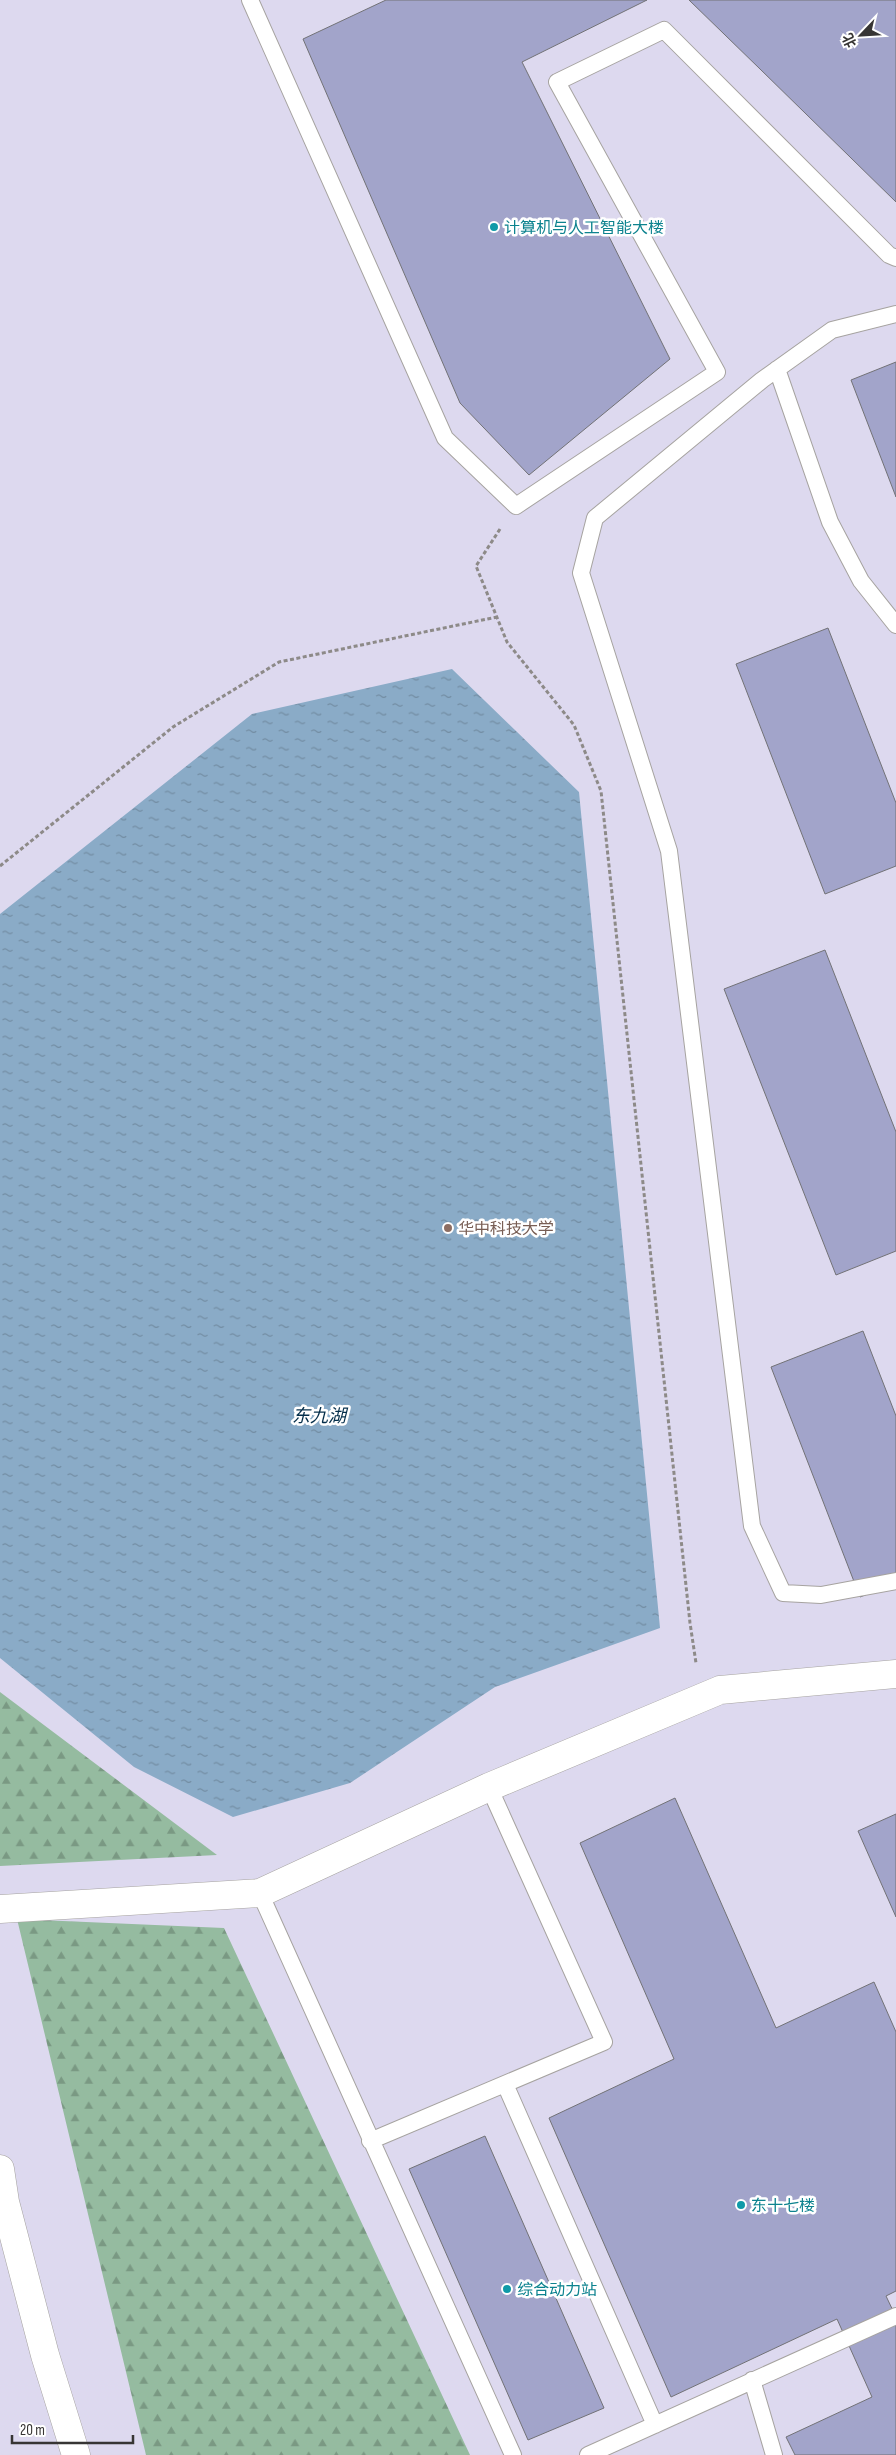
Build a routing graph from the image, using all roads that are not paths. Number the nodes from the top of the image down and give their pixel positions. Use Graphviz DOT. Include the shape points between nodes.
graph roads {
  1 [pos="252,0"];
  2 [pos="896,258"];
  3 [pos="896,314"];
  4 [pos="777,369"];
  5 [pos="896,625"];
  6 [pos="896,1581"];
  7 [pos="896,1674"];
  8 [pos="489,1787"];
  9 [pos="260,1893"];
  10 [pos="0,1909"];
  11 [pos="505,2084"];
  12 [pos="370,2141"];
  13 [pos="0,2169"];
  14 [pos="896,2316"];
  15 [pos="752,2380"];
  16 [pos="654,2425"];
  17 [pos="76,2455"];
  18 [pos="513,2455"];
  19 [pos="588,2455"];
  20 [pos="774,2455"];
  1 -- 2 [label="lane" via="445,438 516,506 717,372 557,82 664,30 890,256"];
  3 -- 4 [label="lane" via="832,330"];
  4 -- 5 [label="lane" via="830,522 861,581"];
  4 -- 6 [label="lane" via="595,518 581,573 668,851 752,1526 783,1593 821,1595"];
  7 -- 8 [label="street" via="720,1690"];
  8 -- 9 [label="street"];
  8 -- 11 [label="lane" via="604,2042"];
  9 -- 10 [label="street"];
  9 -- 12 [label="lane"];
  11 -- 12 [label="lane"];
  11 -- 16 [label="lane"];
  12 -- 18 [label="lane"];
  13 -- 17 [label="street" via="5,2202 45,2355"];
  14 -- 15 [label="lane"];
  15 -- 16 [label="lane"];
  15 -- 20 [label="lane"];
  16 -- 19 [label="lane"];
}
